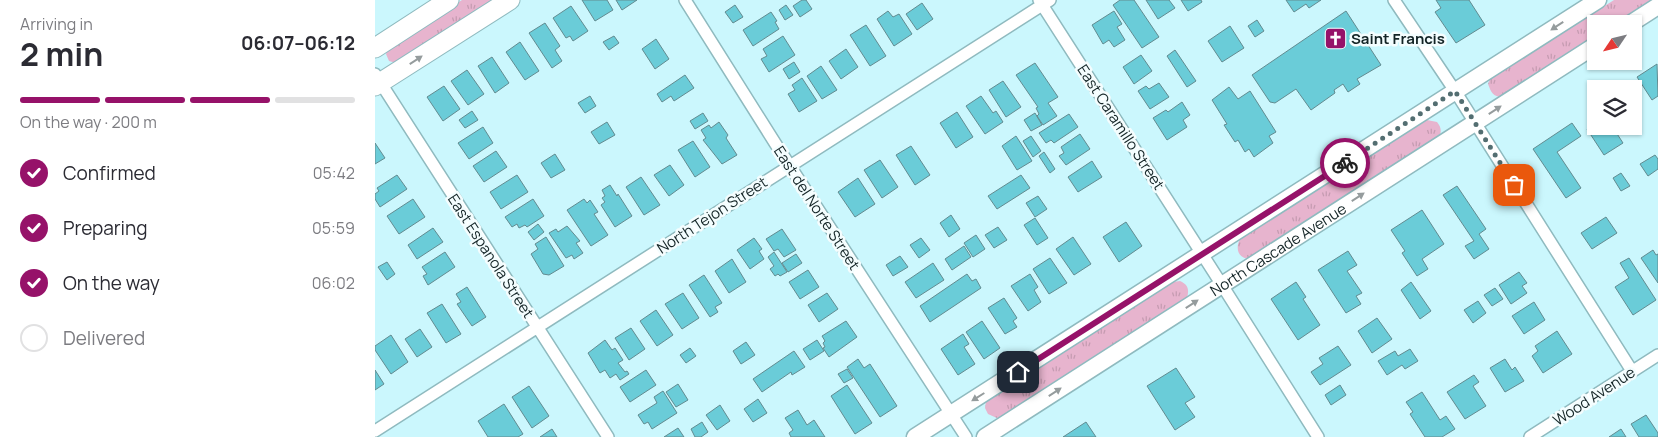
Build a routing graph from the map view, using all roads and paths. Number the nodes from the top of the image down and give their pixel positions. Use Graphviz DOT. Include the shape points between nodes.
graph roads {
  1 [pos="449,0"];
  2 [pos="510,0"];
  3 [pos="685,0"];
  4 [pos="1394,0"];
  5 [pos="1598,0"];
  6 [pos="1044,2"];
  7 [pos="1658,6"];
  8 [pos="1643,16"];
  9 [pos="375,48"];
  10 [pos="1587,51"];
  11 [pos="377,81"];
  12 [pos="1455,91"];
  13 [pos="1474,123"];
  14 [pos="790,165"];
  15 [pos="1203,254"];
  16 [pos="1222,285"];
  17 [pos="537,328"];
  18 [pos="1658,355"];
  19 [pos="1632,371"];
  20 [pos="951,414"];
  21 [pos="375,431"];
  22 [pos="608,437"];
  23 [pos="915,437"];
  24 [pos="966,437"];
  25 [pos="985,437"];
  26 [pos="1318,437"];
  27 [pos="1530,437"];
  1 -- 9 [label="main road"];
  11 -- 2 [label="main road, one-way"];
  3 -- 14 [label="street, East del Norte Street"];
  4 -- 12 [label="street"];
  5 -- 12 [label="main road, one-way"];
  6 -- 14 [label="street, North Tejon Street"];
  6 -- 15 [label="street, East Caramillo Street"];
  7 -- 8 [label="main road"];
  13 -- 10 [label="main road, North Cascade Avenue, one-way"];
  11 -- 17 [label="street, East Espanola Street"];
  12 -- 13 [label="street"];
  12 -- 15 [label="main road"];
  16 -- 13 [label="main road, North Cascade Avenue, one-way"];
  13 -- 19 [label="street"];
  14 -- 17 [label="street, North Tejon Street"];
  14 -- 20 [label="street, East del Norte Street"];
  15 -- 16 [label="street, East Caramillo Street"];
  15 -- 20 [label="main road, one-way"];
  25 -- 16 [label="main road, North Cascade Avenue, one-way"];
  16 -- 26 [label="street, East Caramillo Street"];
  17 -- 21 [label="street, North Tejon Street"];
  17 -- 22 [label="street, East Espanola Street"];
  18 -- 19 [label="street, Wood Avenue"];
  19 -- 27 [label="street, Wood Avenue"];
  20 -- 23 [label="main road"];
  20 -- 24 [label="street, East del Norte Street"];
}
